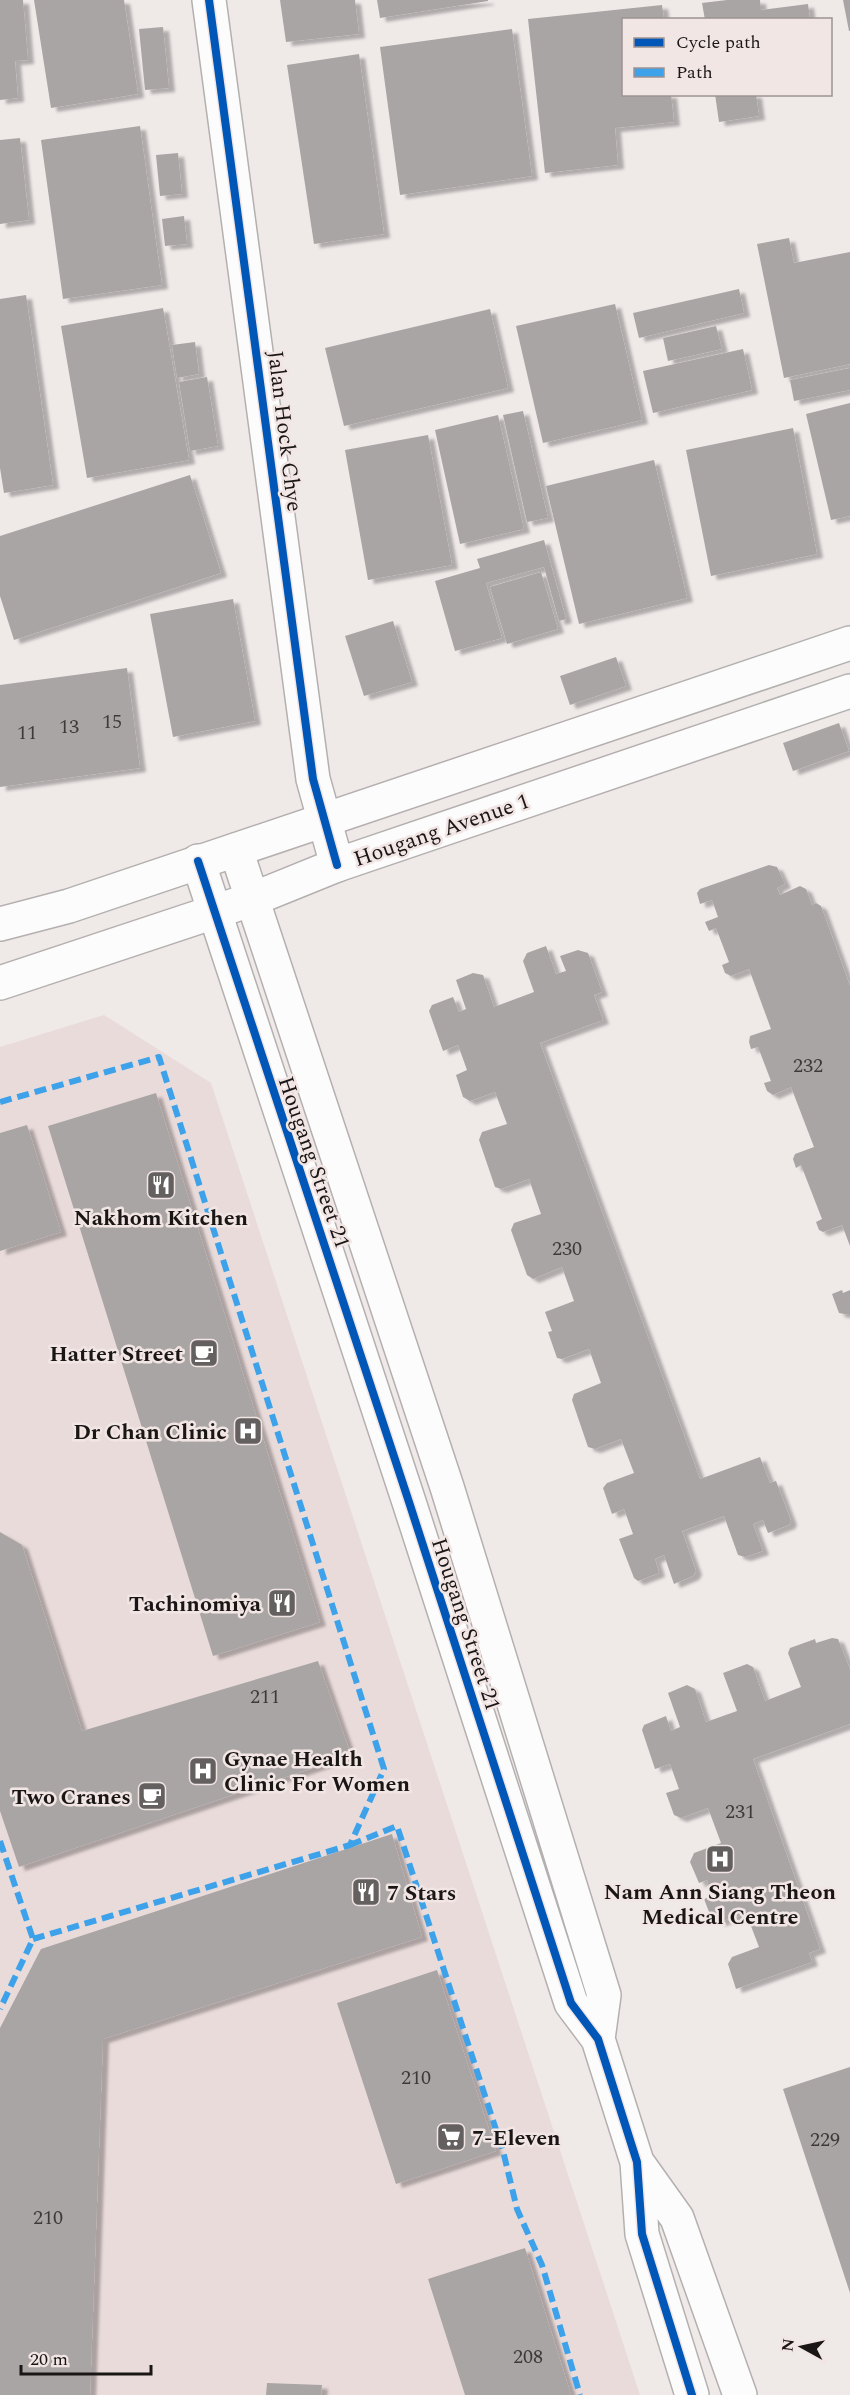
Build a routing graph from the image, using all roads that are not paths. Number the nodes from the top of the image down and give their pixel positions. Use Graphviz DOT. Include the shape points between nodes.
graph roads {
  1 [pos="210,0"];
  2 [pos="850,643"];
  3 [pos="850,691"];
  4 [pos="323,819"];
  5 [pos="236,850"];
  6 [pos="198,861"];
  7 [pos="337,865"];
  8 [pos="253,899"];
  9 [pos="214,911"];
  10 [pos="0,924"];
  11 [pos="0,983"];
  12 [pos="598,2039"];
  13 [pos="637,2162"];
  14 [pos="692,2395"];
  15 [pos="740,2395"];
  1 -- 4 [label="street, Jalan Hock Chye" via="313,779"];
  2 -- 4 [label="street, Hougang Avenue 1"];
  3 -- 7 [label="street, Hougang Avenue 1"];
  4 -- 5 [label="street, Hougang Avenue 1"];
  4 -- 7 [label="street, Jalan Hock Chye"];
  5 -- 6 [label="street, Hougang Avenue 1"];
  5 -- 8 [label="street, Hougang Street 21"];
  6 -- 9 [label="street, Hougang Street 21"];
  6 -- 10 [label="street, Hougang Avenue 1" via="69,906"];
  7 -- 8 [label="street, Hougang Avenue 1"];
  8 -- 9 [label="street, Hougang Avenue 1"];
  8 -- 12 [label="street, Hougang Street 21" via="447,1487 604,1995"];
  9 -- 11 [label="street, Hougang Avenue 1"];
  9 -- 12 [label="street, Hougang Street 21" via="571,2003"];
  12 -- 13 [label="street, Hougang Street 21"];
  13 -- 14 [label="street, Hougang Street 21" via="642,2234"];
  13 -- 15 [label="street, Hougang Street 21" via="677,2218"];
}
